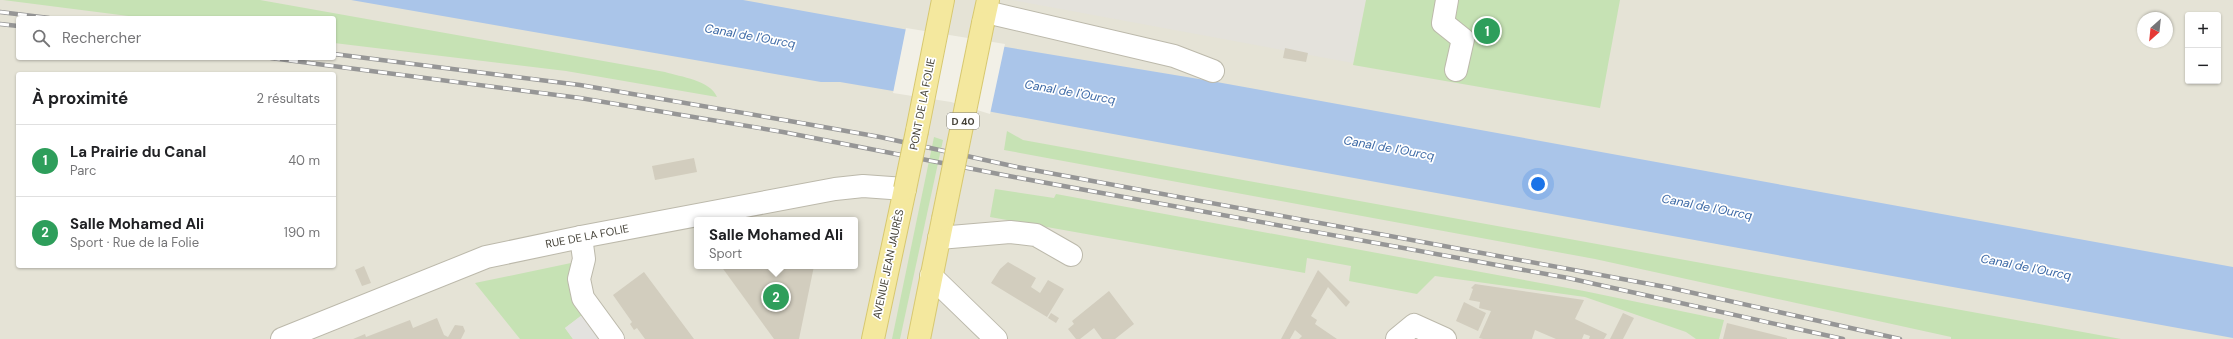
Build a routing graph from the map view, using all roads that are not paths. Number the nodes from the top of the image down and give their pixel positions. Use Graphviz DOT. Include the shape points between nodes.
graph roads {
  1 [pos="1447,0"];
  2 [pos="941,9"];
  3 [pos="986,12"];
  4 [pos="1456,70"];
  5 [pos="1213,71"];
  6 [pos="905,189"];
  7 [pos="941,228"];
  8 [pos="581,237"];
  9 [pos="1072,254"];
  10 [pos="932,276"];
  11 [pos="282,339"];
  12 [pos="613,339"];
  13 [pos="872,339"];
  14 [pos="919,339"];
  15 [pos="996,339"];
  16 [pos="1397,339"];
  17 [pos="1445,339"];
  1 -- 4 [label="street" via="1443,23 1463,39"];
  2 -- 6 [label="main road, PONT DE LA FOLIE, bridge"];
  3 -- 5 [label="street" via="1174,56"];
  3 -- 7 [label="main road, D 40, bridge"];
  6 -- 8 [label="street, RUE DE LA FOLIE" via="863,186 834,189"];
  6 -- 13 [label="main road, AVENUE JEAN JAURÈS"];
  7 -- 9 [label="street" via="1036,235"];
  7 -- 10 [label="main road, D 40"];
  8 -- 11 [label="street, RUE DE LA FOLIE" via="467,263"];
  8 -- 12 [label="street" via="584,259 578,279 583,298"];
  10 -- 14 [label="main road, D 40"];
  10 -- 15 [label="street"];
  16 -- 17 [label="street" via="1414,325"];
}
